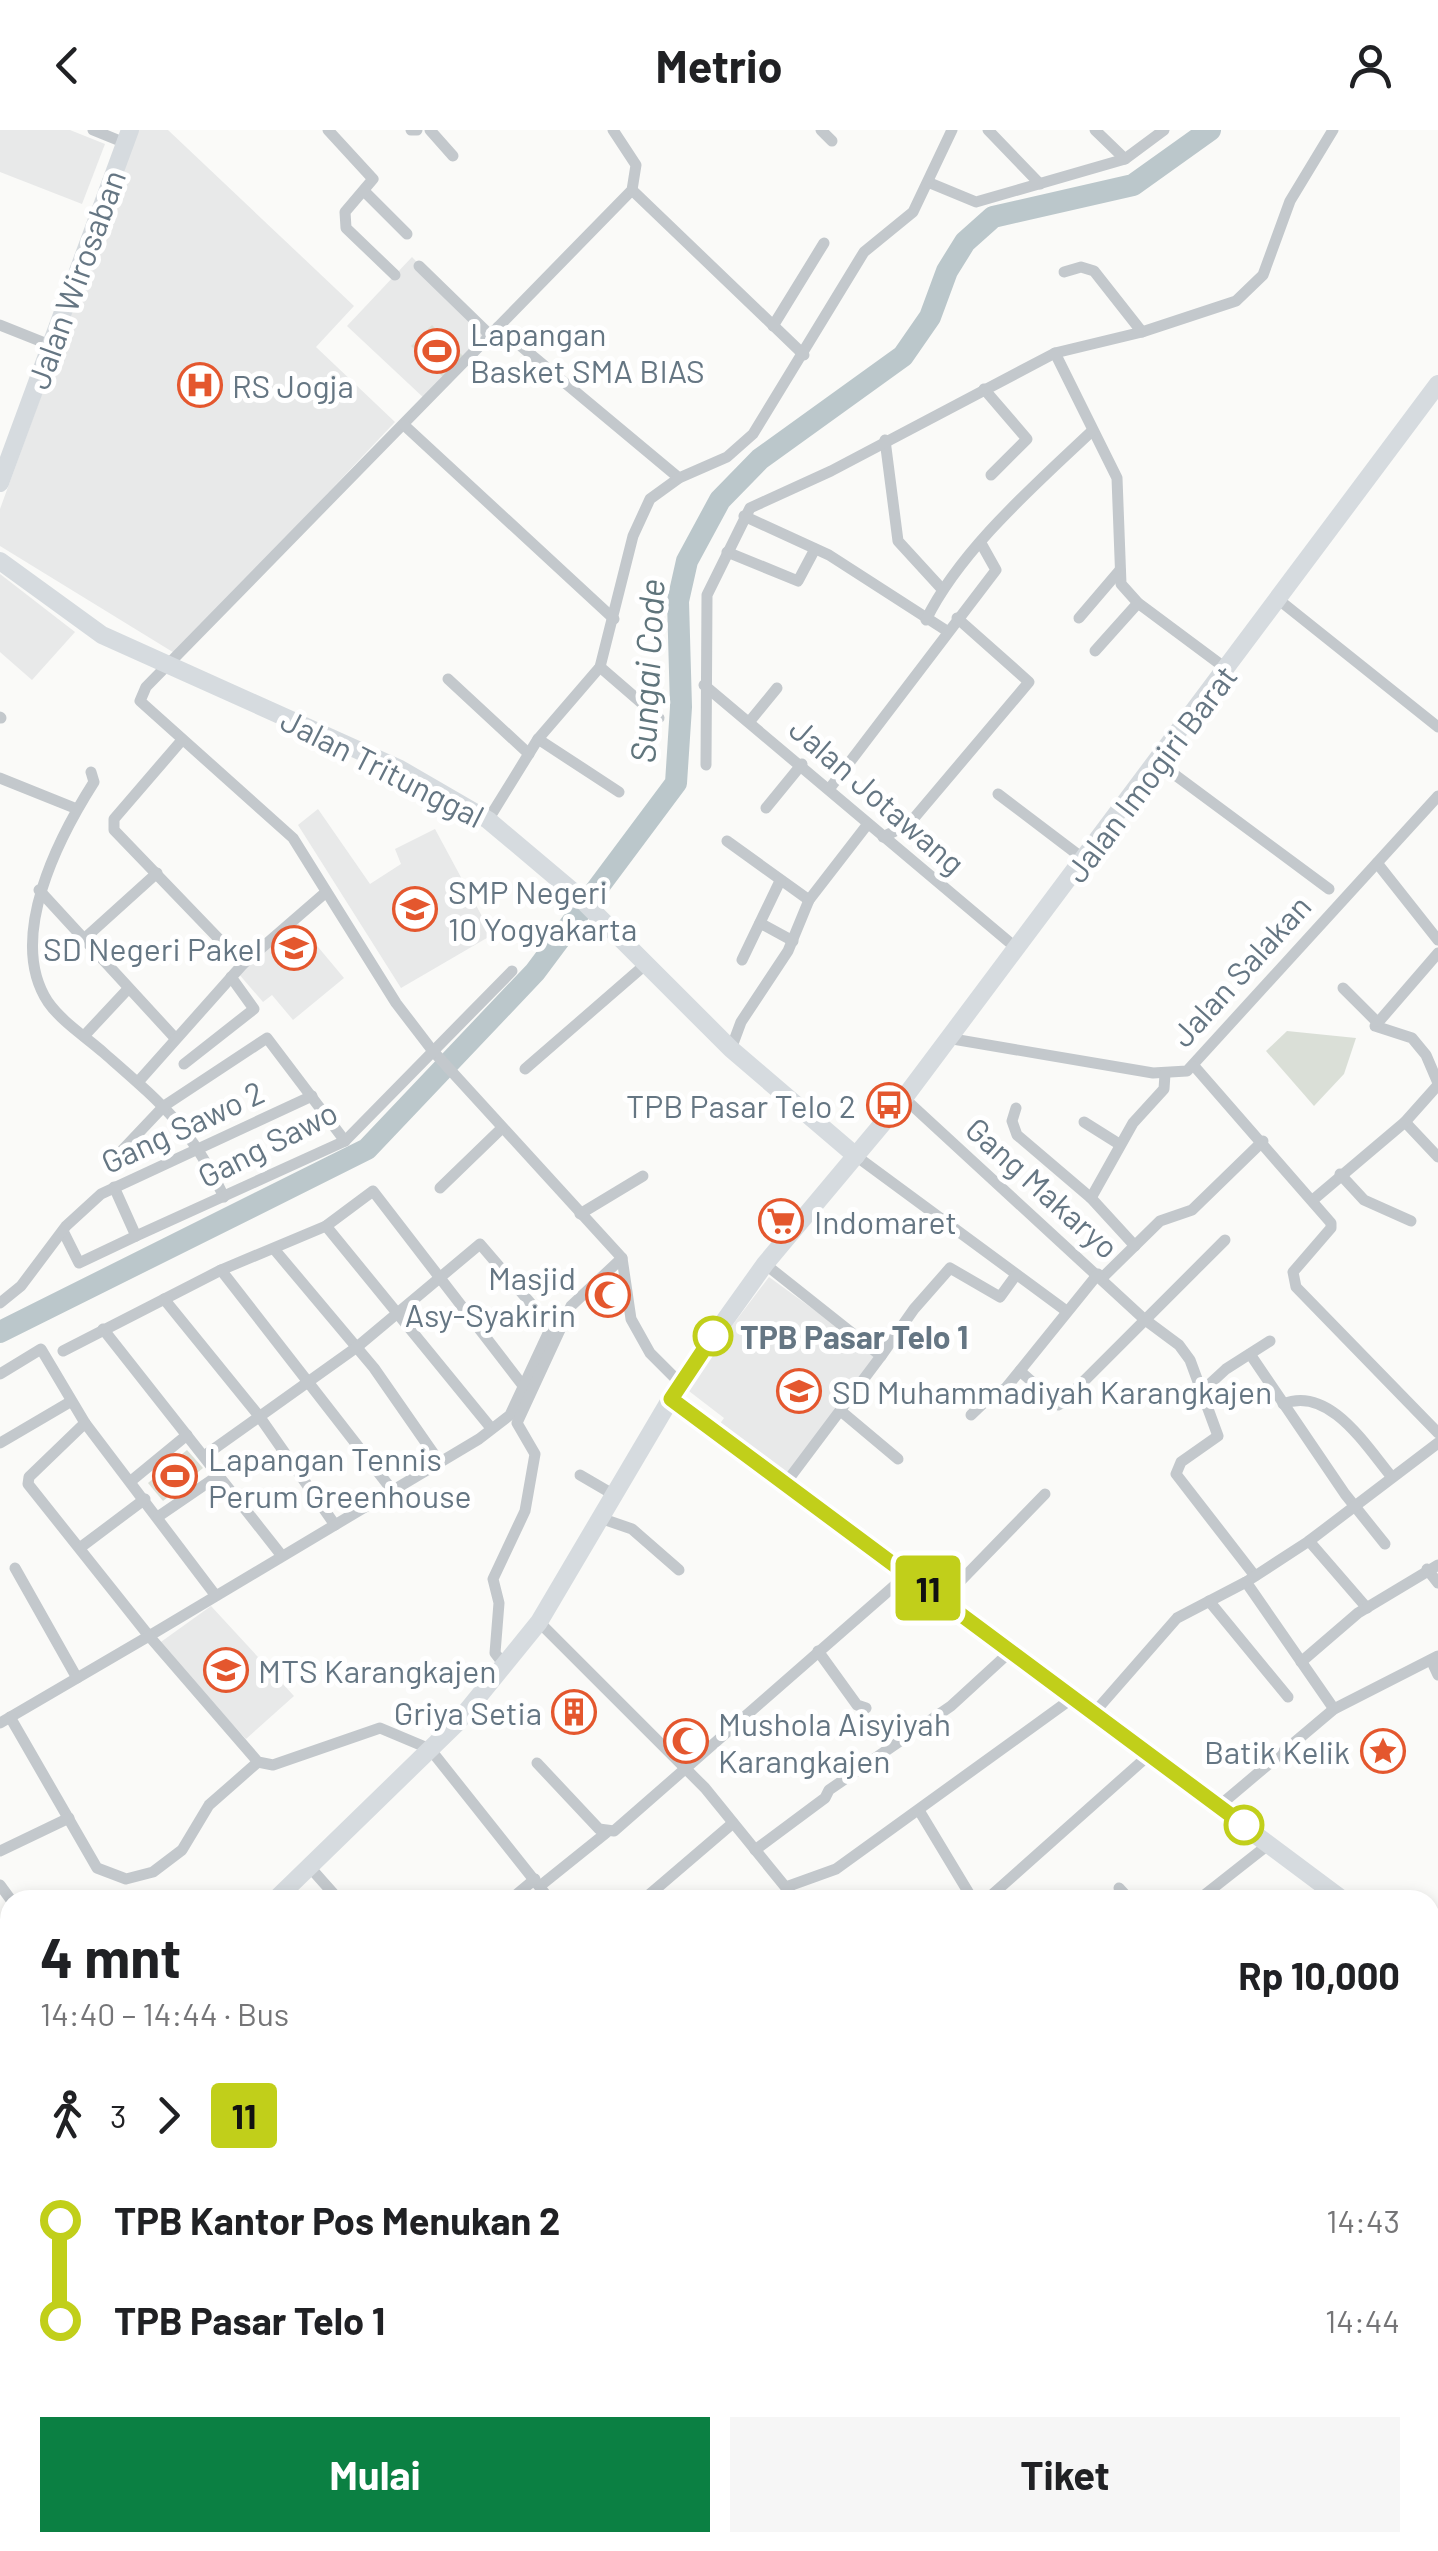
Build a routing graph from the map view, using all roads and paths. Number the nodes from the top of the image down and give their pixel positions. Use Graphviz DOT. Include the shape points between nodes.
graph roads {
  1 [pos="92,130"];
  2 [pos="328,130"];
  3 [pos="430,130"];
  4 [pos="613,130"];
  5 [pos="821,130"];
  6 [pos="952,130"];
  7 [pos="988,130"];
  8 [pos="1095,130"];
  9 [pos="1164,130"];
  10 [pos="1333,130"];
  11 [pos="127,136"];
  12 [pos="832,141"];
  13 [pos="453,156"];
  14 [pos="1125,160"];
  15 [pos="930,183"];
  16 [pos="1040,184"];
  17 [pos="632,190"];
  18 [pos="364,191"];
  19 [pos="407,234"];
  20 [pos="824,243"];
  21 [pos="419,266"];
  22 [pos="1064,272"];
  23 [pos="394,275"];
  24 [pos="0,325"];
  25 [pos="773,326"];
  26 [pos="494,331"];
  27 [pos="1142,332"];
  28 [pos="50,345"];
  29 [pos="1056,353"];
  30 [pos="804,355"];
  31 [pos="1438,384"];
  32 [pos="984,390"];
  33 [pos="404,425"];
  34 [pos="1092,431"];
  35 [pos="885,440"];
  36 [pos="991,475"];
  37 [pos="679,478"];
  38 [pos="0,483"];
  39 [pos="744,516"];
  40 [pos="982,544"];
  41 [pos="816,549"];
  42 [pos="726,552"];
  43 [pos="0,562"];
  44 [pos="1120,570"];
  45 [pos="941,588"];
  46 [pos="1280,600"];
  47 [pos="1138,603"];
  48 [pos="957,618"];
  49 [pos="1079,618"];
  50 [pos="614,619"];
  51 [pos="926,620"];
  52 [pos="947,632"];
  53 [pos="1095,651"];
  54 [pos="173,664"];
  55 [pos="600,667"];
  56 [pos="1228,670"];
  57 [pos="448,679"];
  58 [pos="704,685"];
  59 [pos="778,688"];
  60 [pos="659,718"];
  61 [pos="750,721"];
  62 [pos="1438,727"];
  63 [pos="538,739"];
  64 [pos="182,740"];
  65 [pos="529,754"];
  66 [pos="1159,762"];
  67 [pos="802,764"];
  68 [pos="706,765"];
  69 [pos="90,772"];
  70 [pos="0,778"];
  71 [pos="830,788"];
  72 [pos="618,792"];
  73 [pos="998,794"];
  74 [pos="1438,796"];
  75 [pos="766,808"];
  76 [pos="77,809"];
  77 [pos="488,820"];
  78 [pos="868,825"];
  79 [pos="883,837"];
  80 [pos="727,840"];
  81 [pos="1085,860"];
  82 [pos="1378,863"];
  83 [pos="157,873"];
  84 [pos="780,881"];
  85 [pos="39,890"];
  86 [pos="1329,890"];
  87 [pos="325,893"];
  88 [pos="809,900"];
  89 [pos="760,923"];
  90 [pos="85,938"];
  91 [pos="1438,940"];
  92 [pos="793,941"];
  93 [pos="1015,947"];
  94 [pos="1438,953"];
  95 [pos="742,960"];
  96 [pos="243,964"];
  97 [pos="646,964"];
  98 [pos="512,971"];
  99 [pos="231,977"];
  100 [pos="1343,988"];
  101 [pos="126,990"];
  102 [pos="1376,1021"];
  103 [pos="84,1036"];
  104 [pos="175,1038"];
  105 [pos="948,1038"];
  106 [pos="731,1049"];
  107 [pos="435,1053"];
  108 [pos="184,1064"];
  109 [pos="525,1069"];
  110 [pos="1199,1073"];
  111 [pos="1165,1080"];
  112 [pos="138,1082"];
  113 [pos="1438,1084"];
  114 [pos="312,1096"];
  115 [pos="904,1098"];
  116 [pos="164,1106"];
  117 [pos="1016,1108"];
  118 [pos="1084,1122"];
  119 [pos="1404,1122"];
  120 [pos="501,1129"];
  121 [pos="1263,1141"];
  122 [pos="345,1142"];
  123 [pos="1119,1144"];
  124 [pos="201,1148"];
  125 [pos="856,1156"];
  126 [pos="1438,1157"];
  127 [pos="112,1161"];
  128 [pos="1340,1174"];
  129 [pos="643,1176"];
  130 [pos="114,1188"];
  131 [pos="440,1188"];
  132 [pos="224,1197"];
  133 [pos="1091,1198"];
  134 [pos="1314,1199"];
  135 [pos="580,1214"];
  136 [pos="1411,1220"];
  137 [pos="326,1226"];
  138 [pos="63,1230"];
  139 [pos="136,1236"];
  140 [pos="1225,1240"];
  141 [pos="1135,1246"];
  142 [pos="274,1249"];
  143 [pos="622,1258"];
  144 [pos="765,1264"];
  145 [pos="222,1270"];
  146 [pos="1016,1275"];
  147 [pos="1100,1276"];
  148 [pos="441,1279"];
  149 [pos="164,1298"];
  150 [pos="0,1303"];
  151 [pos="1065,1310"];
  152 [pos="398,1314"];
  153 [pos="1144,1318"];
  154 [pos="103,1329"];
  155 [pos="1270,1341"];
  156 [pos="356,1347"];
  157 [pos="63,1351"];
  158 [pos="1250,1354"];
  159 [pos="882,1356"];
  160 [pos="1020,1371"];
  161 [pos="0,1374"];
  162 [pos="308,1380"];
  163 [pos="524,1387"];
  164 [pos="676,1391"];
  165 [pos="1201,1392"];
  166 [pos="70,1402"];
  167 [pos="1283,1404"];
  168 [pos="842,1412"];
  169 [pos="971,1415"];
  170 [pos="259,1416"];
  171 [pos="85,1423"];
  172 [pos="490,1428"];
  173 [pos="1438,1433"];
  174 [pos="187,1435"];
  175 [pos="0,1443"];
  176 [pos="1438,1444"];
  177 [pos="204,1456"];
  178 [pos="898,1459"];
  179 [pos="438,1460"];
  180 [pos="580,1474"];
  181 [pos="218,1475"];
  182 [pos="1391,1476"];
  183 [pos="131,1481"];
  184 [pos="784,1484"];
  185 [pos="392,1490"];
  186 [pos="1046,1494"];
  187 [pos="616,1496"];
  188 [pos="145,1498"];
  189 [pos="1354,1503"];
  190 [pos="159,1516"];
  191 [pos="604,1519"];
  192 [pos="335,1524"];
  193 [pos="1308,1541"];
  194 [pos="1385,1544"];
  195 [pos="81,1547"];
  196 [pos="282,1556"];
  197 [pos="1433,1567"];
  198 [pos="15,1568"];
  199 [pos="678,1570"];
  200 [pos="909,1573"];
  201 [pos="1251,1579"];
  202 [pos="1438,1583"];
  203 [pos="216,1596"];
  204 [pos="942,1600"];
  205 [pos="1209,1601"];
  206 [pos="1366,1608"];
  207 [pos="540,1622"];
  208 [pos="149,1636"];
  209 [pos="818,1651"];
  210 [pos="1011,1651"];
  211 [pos="1434,1658"];
  212 [pos="1301,1662"];
  213 [pos="504,1666"];
  214 [pos="1438,1674"];
  215 [pos="77,1678"];
  216 [pos="1074,1697"];
  217 [pos="1288,1697"];
  218 [pos="866,1708"];
  219 [pos="1334,1709"];
  220 [pos="1093,1714"];
  221 [pos="3,1720"];
  222 [pos="430,1749"];
  223 [pos="1149,1755"];
  224 [pos="258,1762"];
  225 [pos="537,1764"];
  226 [pos="685,1768"];
  227 [pos="1219,1806"];
  228 [pos="920,1812"];
  229 [pos="69,1818"];
  230 [pos="733,1823"];
  231 [pos="606,1833"];
  232 [pos="1269,1844"];
  233 [pos="756,1850"];
  234 [pos="0,1851"];
  235 [pos="308,1865"];
  236 [pos="538,1883"];
  237 [pos="786,1887"];
  238 [pos="284,1890"];
  239 [pos="330,1890"];
  240 [pos="526,1890"];
  241 [pos="543,1890"];
  242 [pos="655,1890"];
  243 [pos="788,1890"];
  244 [pos="967,1890"];
  245 [pos="1001,1890"];
  246 [pos="1211,1890"];
  247 [pos="1330,1890"];
  1 -- 11 [label="street"];
  2 -- 18 [label="street" via="372,177"];
  3 -- 13 [label="street"];
  4 -- 17 [label="street" via="636,165"];
  5 -- 12 [label="street"];
  6 -- 15 [label="street"];
  7 -- 16 [label="street"];
  8 -- 14 [label="street"];
  9 -- 14 [label="street"];
  10 -- 27 [label="street" via="1290,201 1257,282 1216,310"];
  11 -- 28 [label="main road, Jalan Wirosaban"];
  14 -- 16 [label="street"];
  15 -- 16 [label="street" via="972,202"];
  15 -- 30 [label="street" via="908,218 864,252"];
  17 -- 25 [label="street"];
  17 -- 26 [label="street"];
  18 -- 19 [label="street"];
  18 -- 23 [label="street" via="345,212 346,228"];
  20 -- 25 [label="street"];
  21 -- 26 [label="street"];
  22 -- 27 [label="street" via="1094,272"];
  24 -- 28 [label="street"];
  25 -- 30 [label="street"];
  26 -- 33 [label="street"];
  26 -- 37 [label="street"];
  27 -- 29 [label="street"];
  28 -- 38 [label="main road, Jalan Wirosaban"];
  29 -- 32 [label="street"];
  29 -- 34 [label="street"];
  30 -- 37 [label="street" via="752,434 719,462"];
  31 -- 46 [label="main road, Jalan Imogiri Barat"];
  32 -- 35 [label="street"];
  32 -- 36 [label="street" via="1027,438"];
  33 -- 50 [label="street"];
  33 -- 54 [label="street"];
  34 -- 40 [label="street"];
  34 -- 44 [label="street" via="1119,486"];
  35 -- 39 [label="street" via="761,501"];
  35 -- 45 [label="street" via="898,542"];
  37 -- 50 [label="street" via="654,494 640,516"];
  39 -- 41 [label="street"];
  39 -- 42 [label="street"];
  40 -- 45 [label="street"];
  40 -- 48 [label="street" via="996,570"];
  41 -- 42 [label="street" via="798,581"];
  41 -- 51 [label="street"];
  42 -- 58 [label="street" via="708,596"];
  43 -- 54 [label="main road, Jalan Tritunggal" via="84,625"];
  44 -- 47 [label="street" via="1121,584"];
  44 -- 49 [label="street"];
  45 -- 51 [label="street"];
  46 -- 56 [label="main road, Jalan Imogiri Barat"];
  46 -- 62 [label="street"];
  47 -- 53 [label="street"];
  47 -- 56 [label="street"];
  48 -- 52 [label="street"];
  48 -- 79 [label="street" via="1030,682 910,824"];
  50 -- 55 [label="street"];
  51 -- 52 [label="street"];
  52 -- 71 [label="street"];
  54 -- 64 [label="street" via="140,701"];
  54 -- 77 [label="main road, Jalan Tritunggal" via="400,769"];
  55 -- 60 [label="street"];
  55 -- 63 [label="street"];
  56 -- 66 [label="main road, Jalan Imogiri Barat"];
  57 -- 65 [label="street"];
  58 -- 61 [label="street, Jalan Jotawang"];
  58 -- 68 [label="street"];
  59 -- 61 [label="street"];
  61 -- 67 [label="street, Jalan Jotawang"];
  63 -- 65 [label="street"];
  63 -- 72 [label="street"];
  64 -- 83 [label="street" via="113,824"];
  64 -- 87 [label="street" via="283,827"];
  65 -- 77 [label="street"];
  66 -- 81 [label="main road, Jalan Imogiri Barat"];
  66 -- 86 [label="street"];
  67 -- 71 [label="street, Jalan Jotawang"];
  67 -- 75 [label="street"];
  69 -- 76 [label="street" via="94,782"];
  70 -- 76 [label="street"];
  71 -- 78 [label="street, Jalan Jotawang"];
  73 -- 81 [label="street"];
  74 -- 82 [label="street, Jalan Salakan"];
  76 -- 85 [label="street"];
  77 -- 97 [label="main road, Jalan Tritunggal"];
  78 -- 79 [label="street, Jalan Jotawang"];
  78 -- 88 [label="street"];
  79 -- 93 [label="street, Jalan Jotawang"];
  80 -- 84 [label="street"];
  81 -- 93 [label="main road, Jalan Imogiri Barat"];
  82 -- 91 [label="street"];
  82 -- 110 [label="street, Jalan Salakan" via="1315,926"];
  83 -- 90 [label="street"];
  83 -- 96 [label="street"];
  84 -- 88 [label="street"];
  84 -- 89 [label="street"];
  85 -- 90 [label="street"];
  85 -- 103 [label="street" via="38,983"];
  87 -- 96 [label="street"];
  87 -- 107 [label="street"];
  88 -- 92 [label="street"];
  89 -- 92 [label="street"];
  89 -- 95 [label="street"];
  90 -- 101 [label="street"];
  92 -- 106 [label="street"];
  93 -- 105 [label="main road, Jalan Imogiri Barat"];
  94 -- 102 [label="street"];
  96 -- 99 [label="street"];
  97 -- 106 [label="main road, Jalan Tritunggal"];
  97 -- 109 [label="street"];
  98 -- 107 [label="street, Gang Sawo"];
  99 -- 104 [label="street"];
  99 -- 108 [label="street" via="254,1009"];
  100 -- 102 [label="street"];
  101 -- 103 [label="street"];
  101 -- 104 [label="street"];
  102 -- 113 [label="street" via="1377,1030 1400,1031 1419,1045"];
  103 -- 112 [label="street"];
  104 -- 112 [label="street"];
  105 -- 111 [label="street, Jalan Salakan"];
  105 -- 115 [label="main road, Jalan Imogiri Barat"];
  106 -- 125 [label="main road, Jalan Tritunggal"];
  107 -- 120 [label="street"];
  107 -- 122 [label="street, Gang Sawo"];
  110 -- 111 [label="street, Jalan Salakan"];
  110 -- 121 [label="street"];
  111 -- 123 [label="street"];
  112 -- 116 [label="street"];
  113 -- 119 [label="street"];
  114 -- 116 [label="street" via="266,1038"];
  114 -- 122 [label="street"];
  114 -- 124 [label="street, Gang Sawo 2"];
  115 -- 125 [label="main road, Jalan Imogiri Barat"];
  115 -- 147 [label="street, Gang Makaryo"];
  116 -- 124 [label="street"];
  116 -- 127 [label="street"];
  117 -- 133 [label="street" via="1017,1135"];
  118 -- 123 [label="street"];
  119 -- 126 [label="street"];
  119 -- 128 [label="street"];
  120 -- 131 [label="street"];
  120 -- 135 [label="street"];
  121 -- 134 [label="street"];
  121 -- 141 [label="street" via="1192,1210 1160,1220"];
  122 -- 132 [label="street, Gang Sawo"];
  123 -- 133 [label="street"];
  124 -- 130 [label="street, Gang Sawo 2"];
  124 -- 132 [label="street"];
  125 -- 144 [label="main road, Jalan Imogiri Barat"];
  125 -- 146 [label="street"];
  128 -- 134 [label="street"];
  128 -- 136 [label="street" via="1364,1200"];
  129 -- 135 [label="street"];
  130 -- 138 [label="street, Gang Sawo 2"];
  130 -- 139 [label="street"];
  132 -- 139 [label="street, Gang Sawo"];
  133 -- 141 [label="street"];
  134 -- 173 [label="street" via="1332,1228 1294,1272 1296,1287"];
  135 -- 143 [label="street"];
  137 -- 142 [label="street"];
  137 -- 148 [label="street" via="374,1191"];
  137 -- 152 [label="street"];
  138 -- 139 [label="street, Gang Sawo" via="79,1263"];
  138 -- 150 [label="street, Gang Sawo 2"];
  140 -- 153 [label="street"];
  141 -- 147 [label="street"];
  142 -- 145 [label="street"];
  142 -- 156 [label="street"];
  143 -- 164 [label="street" via="632,1319"];
  143 -- 213 [label="street" via="571,1306 517,1423 535,1454 524,1511 493,1579 500,1603 495,1652"];
  144 -- 159 [label="street"];
  144 -- 164 [label="main road, Jalan Imogiri Barat"];
  145 -- 149 [label="street"];
  145 -- 162 [label="street"];
  146 -- 151 [label="street"];
  146 -- 159 [label="street" via="1000,1298 950,1268"];
  147 -- 151 [label="street"];
  147 -- 153 [label="street, Gang Makaryo"];
  148 -- 152 [label="street"];
  148 -- 163 [label="street"];
  148 -- 163 [label="street" via="480,1244 551,1327"];
  149 -- 154 [label="street"];
  149 -- 170 [label="street"];
  151 -- 160 [label="street"];
  152 -- 156 [label="street"];
  152 -- 172 [label="street"];
  153 -- 160 [label="street" via="1058,1405"];
  153 -- 165 [label="street, Gang Makaryo" via="1185,1352"];
  154 -- 157 [label="street"];
  154 -- 174 [label="street"];
  155 -- 158 [label="street"];
  156 -- 162 [label="street"];
  156 -- 179 [label="street"];
  158 -- 165 [label="street"];
  158 -- 167 [label="street"];
  159 -- 168 [label="street"];
  160 -- 169 [label="street"];
  161 -- 166 [label="street" via="41,1349"];
  162 -- 170 [label="street"];
  162 -- 185 [label="street"];
  163 -- 172 [label="street" via="510,1415"];
  164 -- 184 [label="main road"];
  164 -- 187 [label="main road, Jalan Imogiri Barat"];
  165 -- 201 [label="street, Gang Makaryo" via="1218,1436 1181,1462 1176,1474"];
  166 -- 171 [label="street"];
  166 -- 175 [label="street"];
  167 -- 182 [label="street" via="1303,1400 1332,1410"];
  167 -- 189 [label="street"];
  168 -- 178 [label="street"];
  168 -- 184 [label="street"];
  170 -- 177 [label="street"];
  170 -- 192 [label="street"];
  171 -- 183 [label="street"];
  171 -- 195 [label="street" via="27,1480"];
  172 -- 179 [label="street"];
  174 -- 177 [label="street"];
  174 -- 183 [label="street"];
  176 -- 182 [label="street"];
  177 -- 181 [label="street"];
  179 -- 185 [label="street"];
  180 -- 187 [label="street"];
  181 -- 190 [label="street"];
  181 -- 196 [label="street"];
  182 -- 189 [label="street"];
  183 -- 188 [label="street"];
  184 -- 200 [label="main road"];
  185 -- 192 [label="street"];
  186 -- 204 [label="street"];
  187 -- 191 [label="main road, Jalan Imogiri Barat"];
  188 -- 190 [label="street"];
  188 -- 195 [label="street"];
  189 -- 193 [label="street"];
  189 -- 194 [label="street"];
  190 -- 203 [label="street"];
  191 -- 199 [label="street" via="632,1529"];
  191 -- 207 [label="main road, Jalan Imogiri Barat"];
  192 -- 196 [label="street"];
  193 -- 201 [label="street"];
  193 -- 206 [label="street"];
  195 -- 208 [label="street"];
  196 -- 203 [label="street"];
  197 -- 202 [label="street"];
  197 -- 206 [label="street"];
  198 -- 215 [label="street"];
  200 -- 204 [label="main road"];
  200 -- 209 [label="street"];
  201 -- 205 [label="street"];
  201 -- 212 [label="street"];
  203 -- 208 [label="street"];
  204 -- 210 [label="main road"];
  205 -- 217 [label="street"];
  205 -- 220 [label="street" via="1168,1624"];
  206 -- 212 [label="street"];
  207 -- 213 [label="main road, Jalan Imogiri Barat"];
  207 -- 226 [label="street"];
  208 -- 215 [label="street"];
  208 -- 224 [label="street"];
  209 -- 218 [label="street"];
  209 -- 226 [label="street"];
  210 -- 216 [label="main road"];
  210 -- 233 [label="street" via="951,1706"];
  211 -- 214 [label="street"];
  211 -- 219 [label="street"];
  212 -- 219 [label="street"];
  213 -- 222 [label="main road, Jalan Imogiri Barat"];
  215 -- 221 [label="street"];
  216 -- 220 [label="main road"];
  216 -- 228 [label="street"];
  219 -- 227 [label="street"];
  220 -- 223 [label="main road"];
  221 -- 229 [label="street"];
  222 -- 224 [label="street" via="380,1728 273,1765"];
  222 -- 235 [label="main road, Jalan Imogiri Barat"];
  222 -- 236 [label="street"];
  223 -- 227 [label="main road"];
  223 -- 245 [label="street"];
  224 -- 229 [label="street" via="209,1805 182,1850 153,1872 126,1879 97,1868"];
  225 -- 231 [label="street"];
  226 -- 230 [label="street"];
  226 -- 231 [label="street"];
  227 -- 232 [label="main road"];
  228 -- 237 [label="street" via="836,1869"];
  228 -- 244 [label="street"];
  229 -- 234 [label="street"];
  230 -- 233 [label="street"];
  230 -- 242 [label="street"];
  231 -- 236 [label="street"];
  232 -- 246 [label="street"];
  232 -- 247 [label="main road"];
  233 -- 237 [label="street"];
  235 -- 238 [label="main road, Jalan Imogiri Barat"];
  235 -- 239 [label="street"];
  236 -- 240 [label="street"];
  236 -- 241 [label="street"];
  237 -- 243 [label="street"];
}
